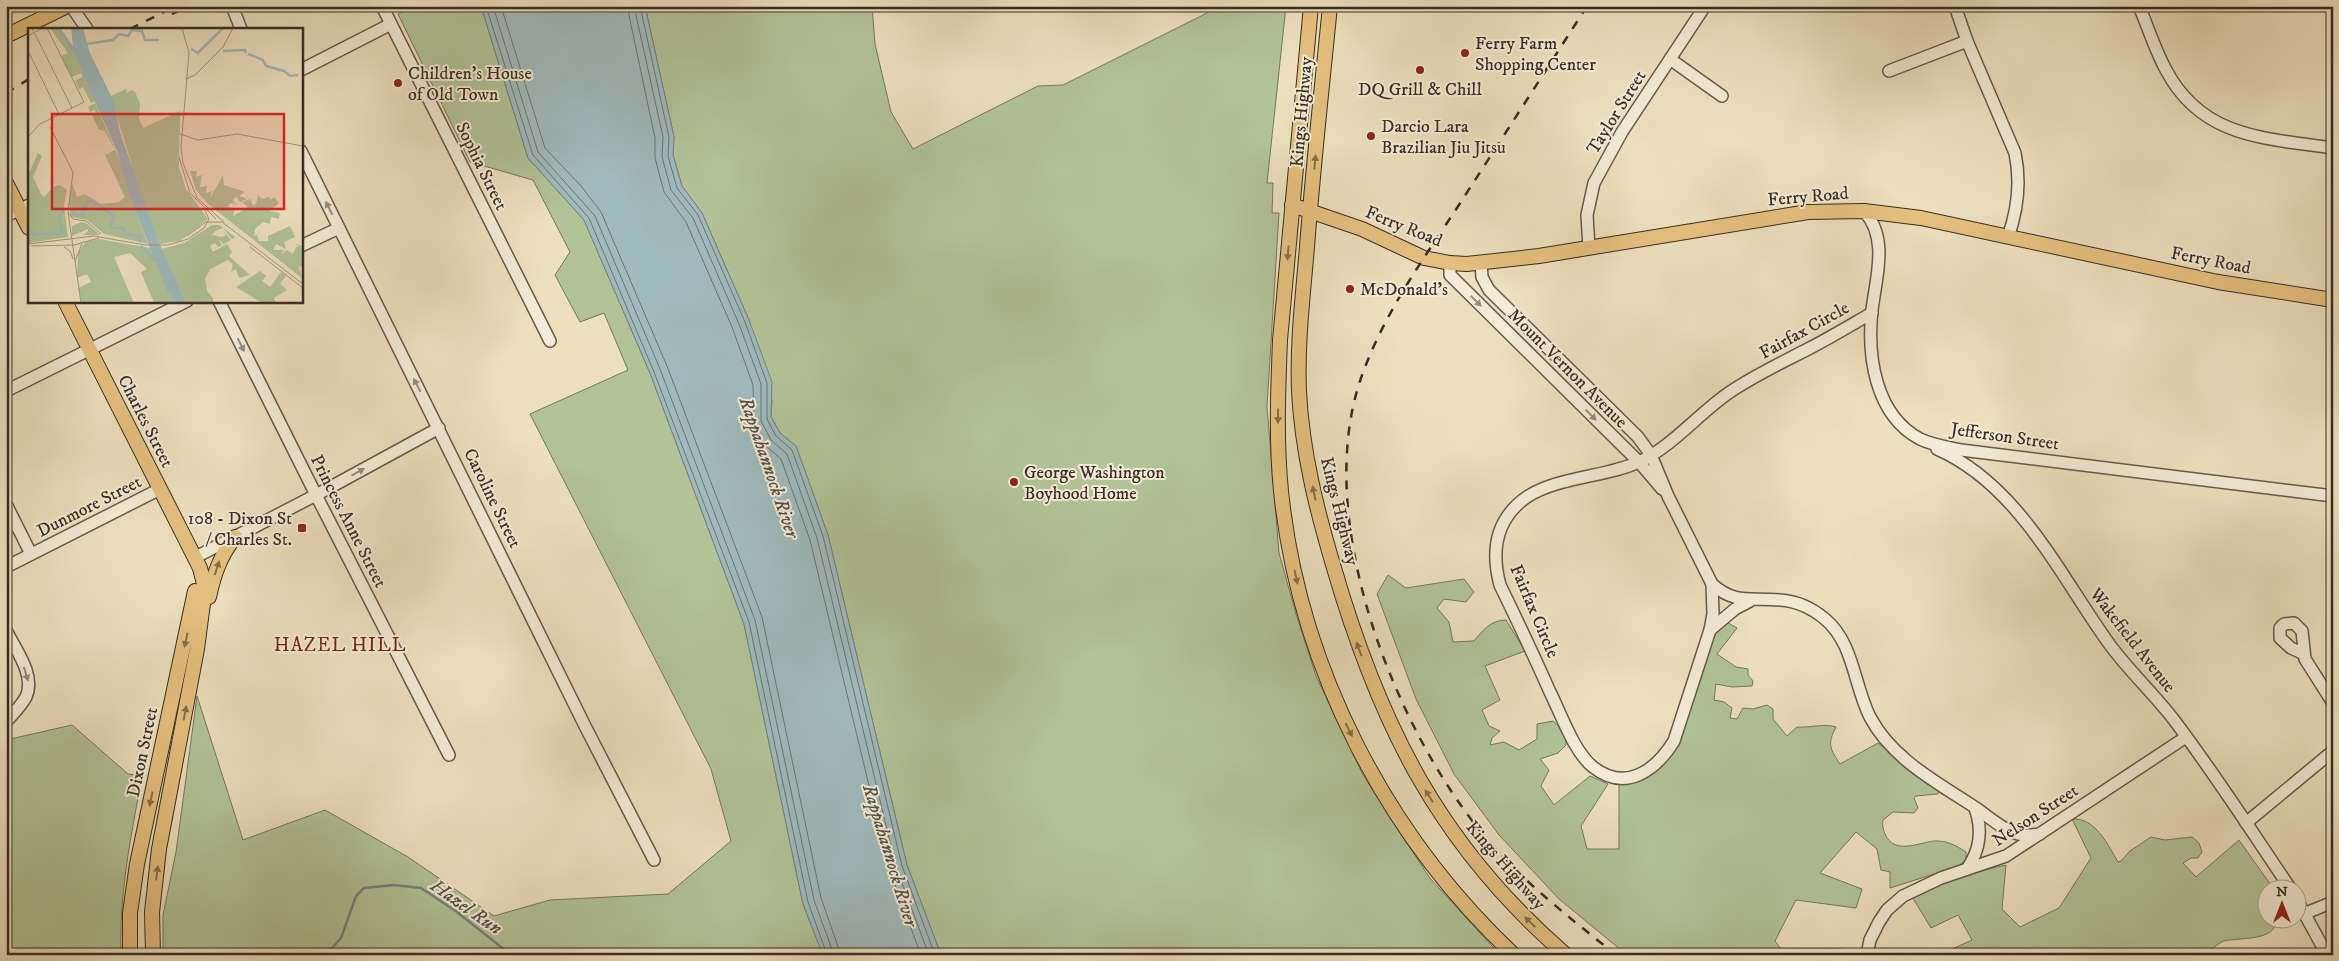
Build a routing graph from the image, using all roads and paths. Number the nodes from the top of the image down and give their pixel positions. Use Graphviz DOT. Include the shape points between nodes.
graph roads {
  1 [pos="382,6"];
  2 [pos="1311,6"];
  3 [pos="1330,6"];
  4 [pos="1705,6"];
  5 [pos="1955,6"];
  6 [pos="2139,6"];
  7 [pos="231,8"];
  8 [pos="72,9"];
  9 [pos="392,24"];
  10 [pos="82,28"];
  11 [pos="86,28"];
  12 [pos="241,28"];
  13 [pos="6,36"];
  14 [pos="1967,40"];
  15 [pos="1670,59"];
  16 [pos="302,69"];
  17 [pos="1889,71"];
  18 [pos="1722,96"];
  19 [pos="2333,148"];
  20 [pos="302,154"];
  21 [pos="6,183"];
  22 [pos="1292,205"];
  23 [pos="24,207"];
  24 [pos="1310,210"];
  25 [pos="1864,211"];
  26 [pos="6,216"];
  27 [pos="28,224"];
  28 [pos="339,228"];
  29 [pos="2008,237"];
  30 [pos="302,246"];
  31 [pos="1589,248"];
  32 [pos="1450,263"];
  33 [pos="1481,263"];
  34 [pos="2333,300"];
  35 [pos="65,302"];
  36 [pos="185,302"];
  37 [pos="220,302"];
  38 [pos="1872,313"];
  39 [pos="550,341"];
  40 [pos="89,350"];
  41 [pos="6,391"];
  42 [pos="439,428"];
  43 [pos="1921,440"];
  44 [pos="1651,455"];
  45 [pos="1639,462"];
  46 [pos="160,489"];
  47 [pos="316,495"];
  48 [pos="1668,496"];
  49 [pos="2333,496"];
  50 [pos="6,504"];
  51 [pos="235,538"];
  52 [pos="31,554"];
  53 [pos="194,558"];
  54 [pos="6,567"];
  55 [pos="1712,584"];
  56 [pos="1752,600"];
  57 [pos="6,630"];
  58 [pos="1710,630"];
  59 [pos="197,649"];
  60 [pos="2304,654"];
  61 [pos="2333,703"];
  62 [pos="6,722"];
  63 [pos="2186,737"];
  64 [pos="2333,750"];
  65 [pos="450,755"];
  66 [pos="1975,808"];
  67 [pos="2246,823"];
  68 [pos="2040,834"];
  69 [pos="654,860"];
  70 [pos="1967,869"];
  71 [pos="2283,878"];
  72 [pos="2333,902"];
  73 [pos="2306,913"];
  74 [pos="130,955"];
  75 [pos="153,955"];
  76 [pos="1514,955"];
  77 [pos="1566,955"];
  78 [pos="1867,955"];
  79 [pos="2327,955"];
  1 -- 9 [label="street, Sophia Street"];
  2 -- 22 [label="main road, Kings Highway"];
  24 -- 3 [label="main road, Kings Highway, one-way"];
  4 -- 15 [label="street, Taylor Street"];
  5 -- 14 [label="street"];
  6 -- 19 [label="street" via="2165,68 2197,110 2214,122 2251,135"];
  7 -- 12 [label="street"];
  8 -- 10 [label="street"];
  8 -- 11 [label="street"];
  8 -- 13 [label="main road"];
  9 -- 16 [label="street"];
  9 -- 39 [label="street, Sophia Street"];
  14 -- 17 [label="street"];
  14 -- 29 [label="street" via="2015,152 2017,202"];
  15 -- 18 [label="street"];
  15 -- 31 [label="street, Taylor Street" via="1594,182 1587,215"];
  28 -- 20 [label="street, Caroline Street, one-way"];
  21 -- 23 [label="main road"];
  22 -- 24 [label="main road, Ferry Road"];
  22 -- 76 [label="main road, Kings Highway, one-way" via="1280,340 1279,458 1288,540 1308,622 1345,720 1387,799 1442,879"];
  23 -- 26 [label="street"];
  23 -- 27 [label="main road"];
  24 -- 32 [label="main road, Ferry Road" via="1362,229 1424,258"];
  77 -- 24 [label="main road, Kings Highway, one-way" via="1496,886 1441,815 1400,746 1352,628 1315,499 1302,426 1299,358"];
  25 -- 29 [label="main road, Ferry Road" via="1921,218"];
  25 -- 31 [label="main road, Ferry Road" via="1779,216"];
  25 -- 38 [label="street, Jefferson Street" via="1875,226 1880,246"];
  28 -- 30 [label="street"];
  42 -- 28 [label="street, Caroline Street, one-way"];
  29 -- 34 [label="main road, Ferry Road" via="2218,282"];
  31 -- 33 [label="main road, Ferry Road"];
  32 -- 33 [label="main road, Ferry Road"];
  32 -- 45 [label="street, Mount Vernon Avenue, one-way" via="1450,275"];
  33 -- 44 [label="street, Mount Vernon Avenue" via="1482,277 1489,290 1621,419"];
  35 -- 40 [label="main road, Charles Street"];
  36 -- 40 [label="street"];
  37 -- 47 [label="street, Princess Anne Street, one-way"];
  38 -- 43 [label="street, Jefferson Street" via="1872,356 1880,390 1891,413"];
  38 -- 44 [label="street, Fairfax Circle" via="1730,391"];
  40 -- 41 [label="street"];
  40 -- 46 [label="main road, Charles Street"];
  47 -- 42 [label="street, one-way"];
  42 -- 69 [label="street, Caroline Street"];
  43 -- 49 [label="street, Jefferson Street" via="1961,450"];
  43 -- 63 [label="street, Wakefield Avenue" via="1973,470 2008,501 2111,646"];
  44 -- 45 [label="street, Fairfax Circle"];
  44 -- 48 [label="street, Mount Vernon Avenue"];
  45 -- 48 [label="street, Mount Vernon Avenue"];
  45 -- 58 [label="street, Fairfax Circle" via="1529,495 1503,522 1496,544 1500,585 1565,724 1592,767 1612,777 1631,778 1658,763 1674,741"];
  46 -- 52 [label="street, Dunmore Street"];
  46 -- 53 [label="main road, Charles Street"];
  47 -- 51 [label="street"];
  47 -- 65 [label="street, Princess Anne Street"];
  48 -- 55 [label="street, Mount Vernon Avenue"];
  50 -- 52 [label="street"];
  51 -- 53 [label="street"];
  59 -- 51 [label="main road, one-way" via="217,565"];
  52 -- 54 [label="street, Dunmore Street"];
  53 -- 59 [label="main road, Dixon Street" via="205,588"];
  53 -- 74 [label="main road, Dixon Street, one-way" via="195,594 137,864 130,913"];
  55 -- 56 [label="street" via="1726,595"];
  55 -- 58 [label="street, Fairfax Circle"];
  56 -- 58 [label="street" via="1735,609"];
  56 -- 66 [label="street" via="1793,602 1826,619 1842,640 1866,708 1882,736 1910,763"];
  57 -- 62 [label="street, one-way" via="29,682 25,698"];
  75 -- 59 [label="main road, Dixon Street, one-way" via="152,922 160,849"];
  60 -- 61 [label="street"];
  63 -- 67 [label="street, Wakefield Avenue"];
  63 -- 68 [label="street, Nelson Street"];
  64 -- 67 [label="street"];
  66 -- 68 [label="street" via="2009,831 2026,836"];
  66 -- 70 [label="street" via="1980,840"];
  67 -- 71 [label="street, Wakefield Avenue"];
  68 -- 70 [label="street, Nelson Street" via="2006,856"];
  70 -- 78 [label="street, Nelson Street" via="1921,886 1895,902 1879,922"];
  72 -- 73 [label="street"];
  73 -- 79 [label="street"];
}
